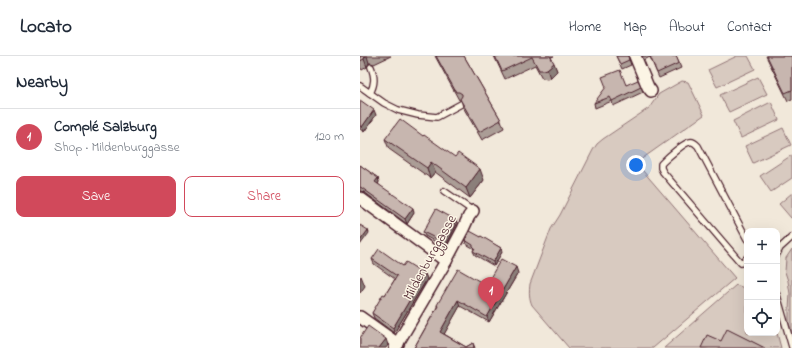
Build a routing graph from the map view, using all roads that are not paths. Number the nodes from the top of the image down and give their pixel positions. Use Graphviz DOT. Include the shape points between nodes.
graph roads {
  1 [pos="634,56"];
  2 [pos="371,67"];
  3 [pos="360,86"];
  4 [pos="651,92"];
  5 [pos="370,93"];
  6 [pos="461,104"];
  7 [pos="444,191"];
  8 [pos="360,198"];
  9 [pos="473,211"];
  10 [pos="744,233"];
  11 [pos="792,237"];
  12 [pos="780,248"];
  13 [pos="744,260"];
  14 [pos="446,261"];
  15 [pos="778,300"];
  16 [pos="360,317"];
  17 [pos="397,346"];
  18 [pos="792,347"];
  1 -- 4 [label="street"];
  2 -- 5 [label="lane" via="374,85"];
  3 -- 5 [label="lane"];
  5 -- 6 [label="lane" via="398,110 418,115 437,117"];
  7 -- 9 [label="lane, Mildenburggasse"];
  8 -- 14 [label="street"];
  9 -- 14 [label="street, Mildenburggasse"];
  10 -- 13 [label="lane" via="694,142 685,144 661,164 663,172 741,263"];
  11 -- 12 [label="lane"];
  14 -- 17 [label="street, Mildenburggasse"];
  15 -- 18 [label="lane"];
  16 -- 17 [label="street"];
}
